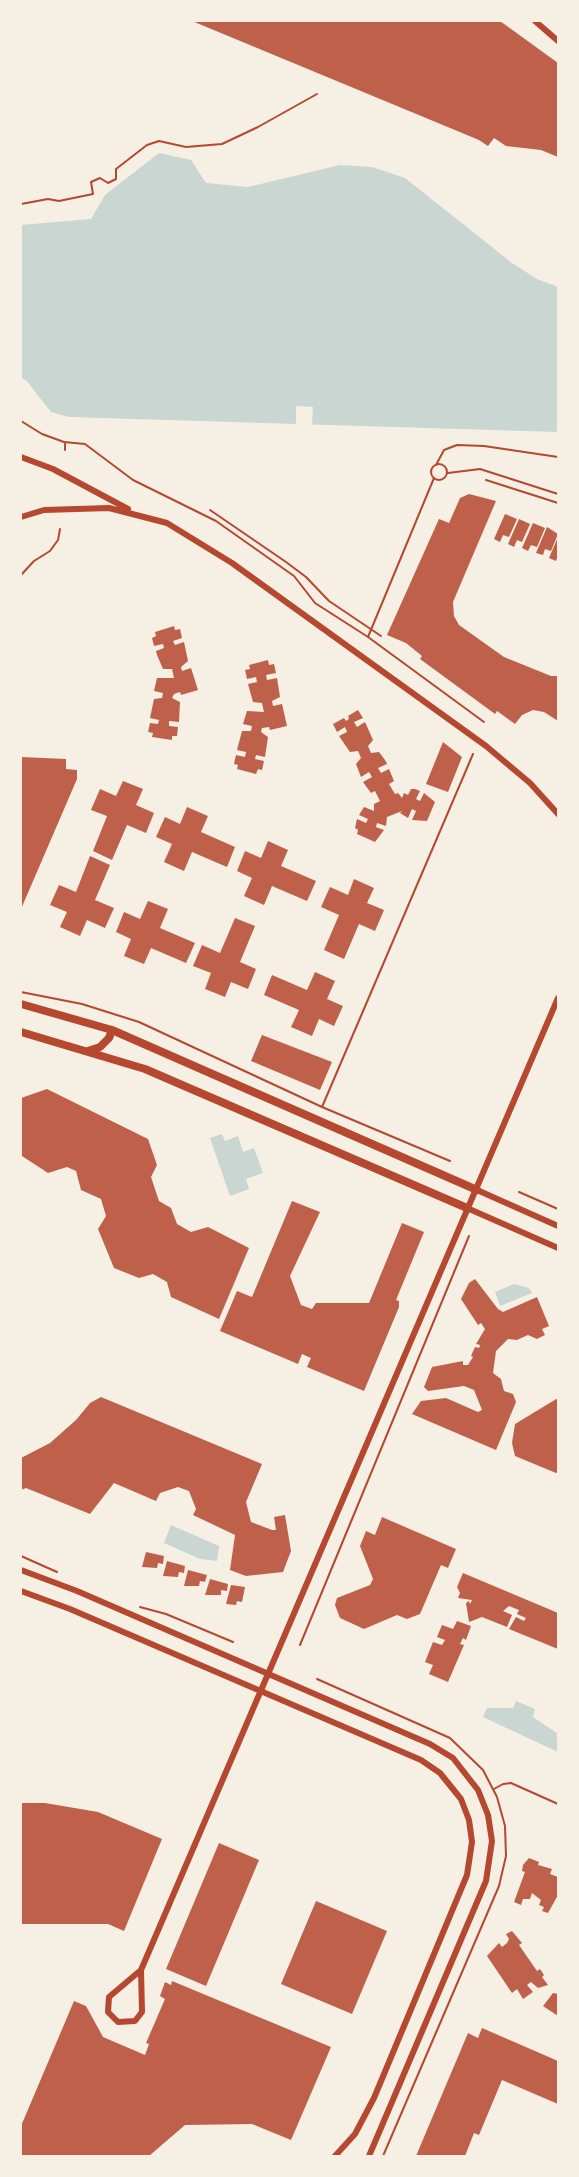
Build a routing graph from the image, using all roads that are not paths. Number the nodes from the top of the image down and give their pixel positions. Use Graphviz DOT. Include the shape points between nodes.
graph roads {
  1 [pos="536,21"];
  2 [pos="558,41"];
  3 [pos="21,457"];
  4 [pos="135,513"];
  5 [pos="21,517"];
  6 [pos="558,814"];
  7 [pos="558,998"];
  8 [pos="21,1004"];
  9 [pos="112,1029"];
  10 [pos="21,1032"];
  11 [pos="87,1051"];
  12 [pos="477,1190"];
  13 [pos="467,1208"];
  14 [pos="558,1226"];
  15 [pos="558,1248"];
  16 [pos="21,1570"];
  17 [pos="21,1591"];
  18 [pos="266,1673"];
  19 [pos="259,1690"];
  20 [pos="141,1970"];
  21 [pos="335,2156"];
  22 [pos="370,2156"];
  1 -- 2 [label="street"];
  3 -- 4 [label="street"];
  4 -- 5 [label="street" via="80,508 44,510"];
  4 -- 6 [label="street" via="167,523 250,576 486,746 536,789"];
  7 -- 12 [label="street"];
  8 -- 9 [label="street"];
  9 -- 11 [label="street" via="100,1047"];
  9 -- 12 [label="street"];
  10 -- 11 [label="street"];
  11 -- 13 [label="street" via="176,1082"];
  12 -- 13 [label="street"];
  12 -- 14 [label="street"];
  13 -- 15 [label="street"];
  13 -- 18 [label="street"];
  16 -- 18 [label="street"];
  17 -- 19 [label="street"];
  18 -- 19 [label="street"];
  18 -- 22 [label="street" via="442,1750 471,1778 488,1815 492,1848 486,1881"];
  19 -- 20 [label="street"];
  19 -- 21 [label="street" via="431,1766 455,1790 471,1831 470,1864 462,1887 374,2098 355,2134"];
  20 -- 20 [label="street" via="142,2012 135,2021 118,2022 108,2012 109,1997"];
}
